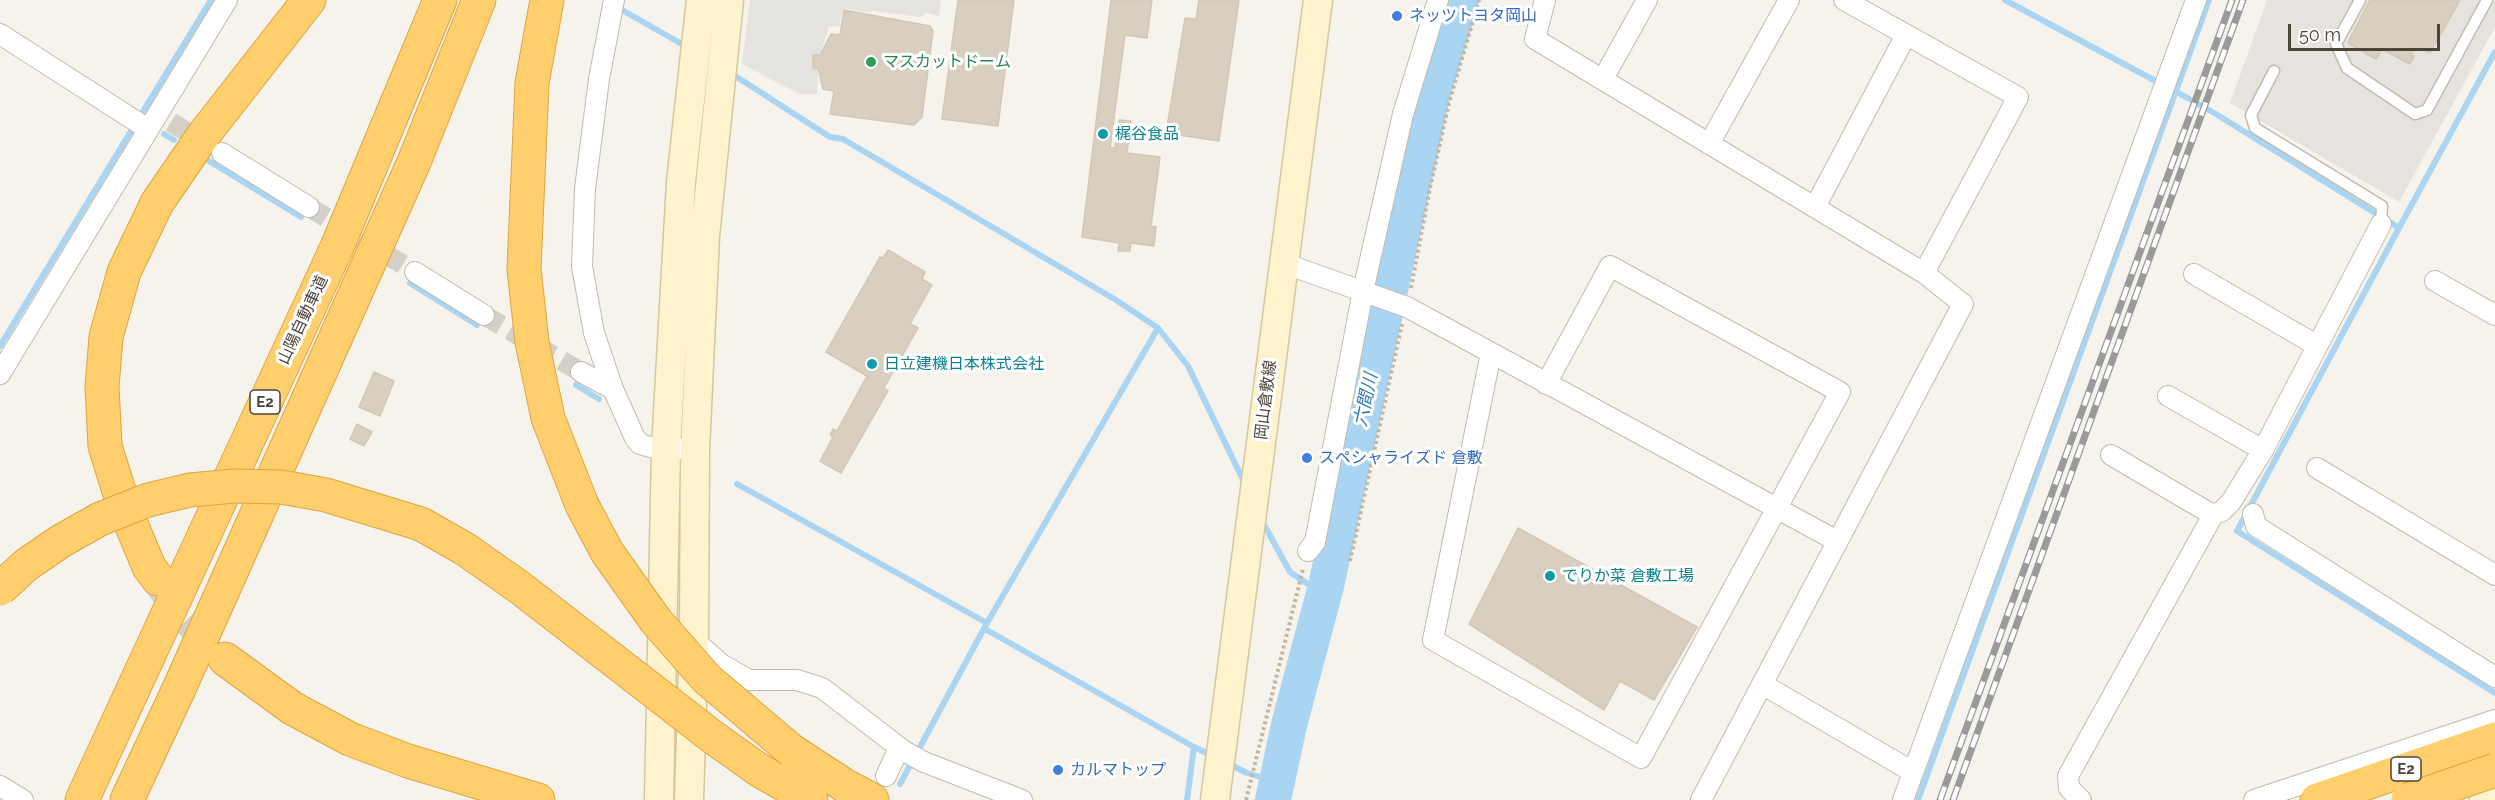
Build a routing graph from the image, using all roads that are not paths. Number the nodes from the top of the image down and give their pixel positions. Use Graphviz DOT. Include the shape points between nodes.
graph roads {
  1 [pos="227,0"];
  2 [pos="309,0"];
  3 [pos="440,0"];
  4 [pos="479,0"];
  5 [pos="547,0"];
  6 [pos="701,0"];
  7 [pos="729,0"];
  8 [pos="1318,0"];
  9 [pos="1438,0"];
  10 [pos="1545,0"];
  11 [pos="1647,0"];
  12 [pos="1789,0"];
  13 [pos="1844,0"];
  14 [pos="2196,0"];
  15 [pos="2360,0"];
  16 [pos="2487,0"];
  17 [pos="612,6"];
  18 [pos="0,34"];
  19 [pos="1906,35"];
  20 [pos="2274,71"];
  21 [pos="1602,80"];
  22 [pos="150,121"];
  23 [pos="1709,144"];
  24 [pos="222,153"];
  25 [pos="309,207"];
  26 [pos="1815,207"];
  27 [pos="2382,215"];
  28 [pos="1283,262"];
  29 [pos="415,272"];
  30 [pos="1924,273"];
  31 [pos="2194,274"];
  32 [pos="2435,281"];
  33 [pos="1367,292"];
  34 [pos="484,315"];
  35 [pos="2495,315"];
  36 [pos="2316,345"];
  37 [pos="1491,353"];
  38 [pos="580,372"];
  39 [pos="0,374"];
  40 [pos="1546,384"];
  41 [pos="613,389"];
  42 [pos="2169,396"];
  43 [pos="666,448"];
  44 [pos="695,450"];
  45 [pos="2262,450"];
  46 [pos="2111,455"];
  47 [pos="2317,468"];
  48 [pos="1777,506"];
  49 [pos="2213,514"];
  50 [pos="2253,514"];
  51 [pos="1837,541"];
  52 [pos="1306,559"];
  53 [pos="2495,575"];
  54 [pos="158,579"];
  55 [pos="0,589"];
  56 [pos="694,640"];
  57 [pos="225,659"];
  58 [pos="2495,677"];
  59 [pos="1762,684"];
  60 [pos="2495,720"];
  61 [pos="2495,739"];
  62 [pos="2495,746"];
  63 [pos="902,749"];
  64 [pos="1913,772"];
  65 [pos="0,786"];
  66 [pos="879,788"];
  67 [pos="2487,792"];
  68 [pos="23,800"];
  69 [pos="81,800"];
  70 [pos="127,800"];
  71 [pos="538,800"];
  72 [pos="659,800"];
  73 [pos="689,800"];
  74 [pos="811,800"];
  75 [pos="1022,800"];
  76 [pos="1215,800"];
  77 [pos="1701,800"];
  78 [pos="1903,800"];
  79 [pos="2081,800"];
  80 [pos="2254,800"];
  81 [pos="2317,800"];
  82 [pos="2408,800"];
  1 -- 22 [label="street"];
  2 -- 54 [label="highway" via="205,133 157,203 124,272 106,336 102,387 105,446 124,507 149,567"];
  3 -- 69 [label="highway, 山陽自動車道 / E2" via="337,247"];
  4 -- 70 [label="highway, E2" via="414,162"];
  5 -- 66 [label="highway, bridge" via="531,83 524,269 532,342 548,418 582,506 607,552 656,621 707,679 792,751 844,785"];
  6 -- 43 [label="street" via="681,182"];
  7 -- 44 [label="street" via="705,236"];
  8 -- 28 [label="street, 岡山倉敷線"];
  9 -- 33 [label="street" via="1403,114"];
  10 -- 21 [label="street" via="1535,39"];
  11 -- 21 [label="street"];
  12 -- 23 [label="street"];
  13 -- 19 [label="street"];
  14 -- 64 [label="street"];
  15 -- 16 [label="lane" via="2336,44 2347,68 2415,114 2427,110"];
  17 -- 41 [label="street" via="585,189 582,266 594,333"];
  18 -- 22 [label="street"];
  19 -- 26 [label="street"];
  19 -- 30 [label="street" via="2018,97"];
  20 -- 27 [label="lane" via="2251,115 2255,128"];
  21 -- 23 [label="street"];
  22 -- 39 [label="street"];
  23 -- 26 [label="street"];
  24 -- 25 [label="street"];
  26 -- 30 [label="street"];
  27 -- 36 [label="street"];
  28 -- 33 [label="street"];
  28 -- 76 [label="street, 岡山倉敷線"];
  29 -- 34 [label="street"];
  30 -- 51 [label="street" via="1964,304"];
  31 -- 36 [label="street"];
  32 -- 35 [label="street"];
  33 -- 37 [label="street" via="1405,306"];
  33 -- 52 [label="street" via="1316,542"];
  36 -- 45 [label="street"];
  37 -- 40 [label="street"];
  37 -- 48 [label="street" via="1433,640 1641,758"];
  38 -- 41 [label="street"];
  40 -- 48 [label="street"];
  40 -- 48 [label="street" via="1610,266 1840,392"];
  41 -- 43 [label="street" via="634,438 640,444"];
  42 -- 45 [label="street"];
  43 -- 44 [label="street"];
  43 -- 72 [label="street"];
  44 -- 56 [label="street"];
  45 -- 49 [label="street" via="2231,502"];
  46 -- 49 [label="street"];
  47 -- 53 [label="street"];
  48 -- 51 [label="street"];
  49 -- 79 [label="street" via="2068,776 2070,788"];
  50 -- 58 [label="street" via="2256,526"];
  51 -- 59 [label="street"];
  55 -- 74 [label="highway, bridge" via="61,541 100,519 148,500 190,490 234,486 281,487 326,495 421,524 465,549 714,738"];
  56 -- 63 [label="street" via="721,664 748,680 796,680 822,688"];
  56 -- 73 [label="street"];
  57 -- 71 [label="highway" via="292,708 350,739 408,761"];
  59 -- 64 [label="street"];
  59 -- 77 [label="street"];
  60 -- 80 [label="street"];
  61 -- 81 [label="highway, E2"];
  62 -- 67 [label="street"];
  63 -- 66 [label="street"];
  63 -- 75 [label="street" via="924,762"];
  64 -- 78 [label="street"];
  65 -- 68 [label="street"];
  67 -- 82 [label="highway, E2, bridge"];
}
